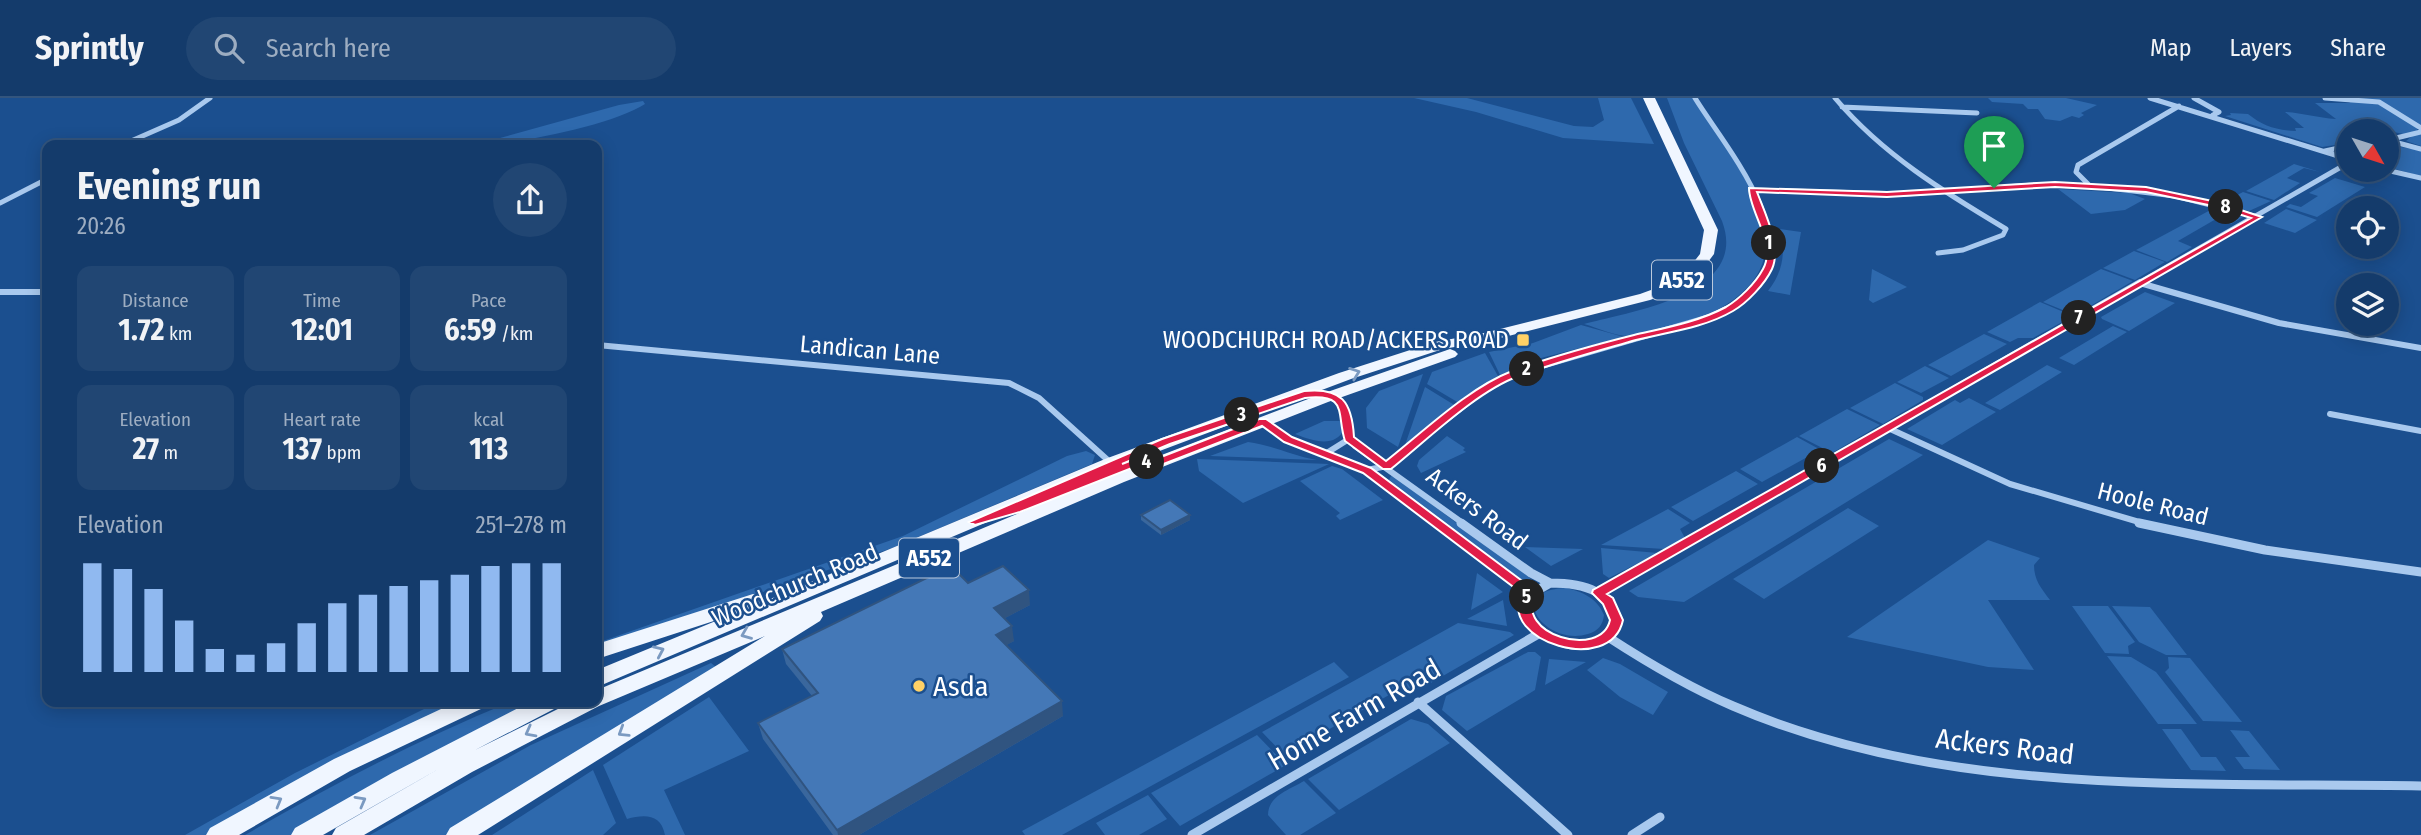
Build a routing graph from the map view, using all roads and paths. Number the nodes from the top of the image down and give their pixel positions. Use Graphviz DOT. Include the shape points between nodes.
graph roads {
  1 [pos="210,98"];
  2 [pos="1649,98"];
  3 [pos="1695,98"];
  4 [pos="1835,98"];
  5 [pos="2150,98"];
  6 [pos="2194,98"];
  7 [pos="2325,98"];
  8 [pos="2179,106"];
  9 [pos="1842,107"];
  10 [pos="1977,113"];
  11 [pos="2213,115"];
  12 [pos="2421,130"];
  13 [pos="2399,136"];
  14 [pos="133,140"];
  15 [pos="2399,143"];
  16 [pos="2336,149"];
  17 [pos="2421,149"];
  18 [pos="2325,151"];
  19 [pos="2336,156"];
  20 [pos="2336,168"];
  21 [pos="2399,173"];
  22 [pos="2421,178"];
  23 [pos="42,181"];
  24 [pos="2088,185"];
  25 [pos="1752,190"];
  26 [pos="1948,193"];
  27 [pos="0,203"];
  28 [pos="2258,217"];
  29 [pos="1938,253"];
  30 [pos="2140,283"];
  31 [pos="0,292"];
  32 [pos="42,292"];
  33 [pos="1484,338"];
  34 [pos="602,345"];
  35 [pos="2421,348"];
  36 [pos="1332,396"];
  37 [pos="2330,414"];
  38 [pos="1222,421"];
  39 [pos="1263,422"];
  40 [pos="1888,428"];
  41 [pos="2421,430"];
  42 [pos="1349,439"];
  43 [pos="1325,454"];
  44 [pos="1157,463"];
  45 [pos="1111,464"];
  46 [pos="1387,466"];
  47 [pos="1367,470"];
  48 [pos="975,522"];
  49 [pos="881,560"];
  50 [pos="2421,572"];
  51 [pos="870,583"];
  52 [pos="1550,583"];
  53 [pos="1598,593"];
  54 [pos="1529,594"];
  55 [pos="1540,632"];
  56 [pos="1608,637"];
  57 [pos="602,650"];
  58 [pos="602,677"];
  59 [pos="602,697"];
  60 [pos="1418,702"];
  61 [pos="464,707"];
  62 [pos="538,707"];
  63 [pos="581,707"];
  64 [pos="2421,786"];
  65 [pos="1660,817"];
  66 [pos="218,835"];
  67 [pos="303,835"];
  68 [pos="344,835"];
  69 [pos="458,835"];
  70 [pos="1192,835"];
  71 [pos="1567,835"];
  72 [pos="1632,835"];
  1 -- 14 [label="street" via="179,120"];
  2 -- 33 [label="main road, Woodchurch Road / A552" via="1712,230 1707,254 1695,271 1675,286 1646,297"];
  3 -- 25 [label="street"];
  4 -- 9 [label="street"];
  5 -- 8 [label="street"];
  6 -- 11 [label="street" via="2219,112"];
  7 -- 12 [label="street" via="2379,102"];
  8 -- 11 [label="street"];
  8 -- 24 [label="street" via="2078,165 2077,172"];
  9 -- 10 [label="street"];
  9 -- 26 [label="street"];
  11 -- 18 [label="street"];
  12 -- 13 [label="street"];
  15 -- 17 [label="street"];
  16 -- 18 [label="street"];
  18 -- 19 [label="street"];
  20 -- 28 [label="street"];
  21 -- 22 [label="street"];
  23 -- 27 [label="street"];
  24 -- 26 [label="street"];
  24 -- 28 [label="street" via="2166,193"];
  25 -- 26 [label="street"];
  25 -- 46 [label="street" via="1765,222 1770,254 1768,269 1741,302 1686,326 1514,374 1482,392"];
  26 -- 29 [label="street" via="2002,226 2006,234 1949,254"];
  28 -- 30 [label="street"];
  30 -- 35 [label="street" via="2242,315"];
  30 -- 40 [label="street"];
  31 -- 32 [label="street"];
  33 -- 36 [label="main road, Woodchurch Road / A552"];
  38 -- 33 [label="main road, Woodchurch Road / A552, one-way" via="1401,356"];
  34 -- 45 [label="street, Landican Lane" via="998,381 1039,398"];
  36 -- 38 [label="street" via="1304,395"];
  36 -- 39 [label="main road, Woodchurch Road / A552"];
  36 -- 42 [label="street" via="1347,413"];
  37 -- 41 [label="street"];
  38 -- 45 [label="main road, Woodchurch Road / A552"];
  39 -- 43 [label="street, Ackers Road" via="1288,440"];
  39 -- 44 [label="main road, Woodchurch Road / A552"];
  40 -- 50 [label="street, Hoole Road" via="2008,483 2128,520"];
  40 -- 53 [label="street"];
  42 -- 43 [label="street"];
  42 -- 46 [label="street, Ackers Road"];
  43 -- 47 [label="street, Ackers Road"];
  44 -- 48 [label="main road" via="1140,461"];
  44 -- 51 [label="main road, Woodchurch Road / A552"];
  45 -- 48 [label="main road, Woodchurch Road / A552"];
  46 -- 47 [label="street"];
  46 -- 52 [label="street, Ackers Road"];
  47 -- 54 [label="street, Ackers Road"];
  48 -- 49 [label="main road, Woodchurch Road / A552"];
  49 -- 57 [label="main road"];
  58 -- 49 [label="main road, Woodchurch Road / A552, one-way"];
  51 -- 59 [label="main road, Woodchurch Road / A552, one-way"];
  51 -- 69 [label="main road, one-way"];
  52 -- 53 [label="street" via="1575,584"];
  52 -- 54 [label="street"];
  53 -- 56 [label="street" via="1608,601 1617,620"];
  54 -- 55 [label="street" via="1525,613"];
  55 -- 56 [label="street" via="1568,644 1597,643"];
  55 -- 60 [label="street, Home Farm Road"];
  56 -- 64 [label="street, Ackers Road" via="1645,664 1768,721 1935,761 2168,785"];
  60 -- 70 [label="street, Home Farm Road"];
  60 -- 71 [label="street"];
  66 -- 61 [label="main road, one-way" via="342,765"];
  67 -- 62 [label="main road, one-way"];
  63 -- 68 [label="main road, one-way" via="464,766"];
  65 -- 72 [label="street"];
}
